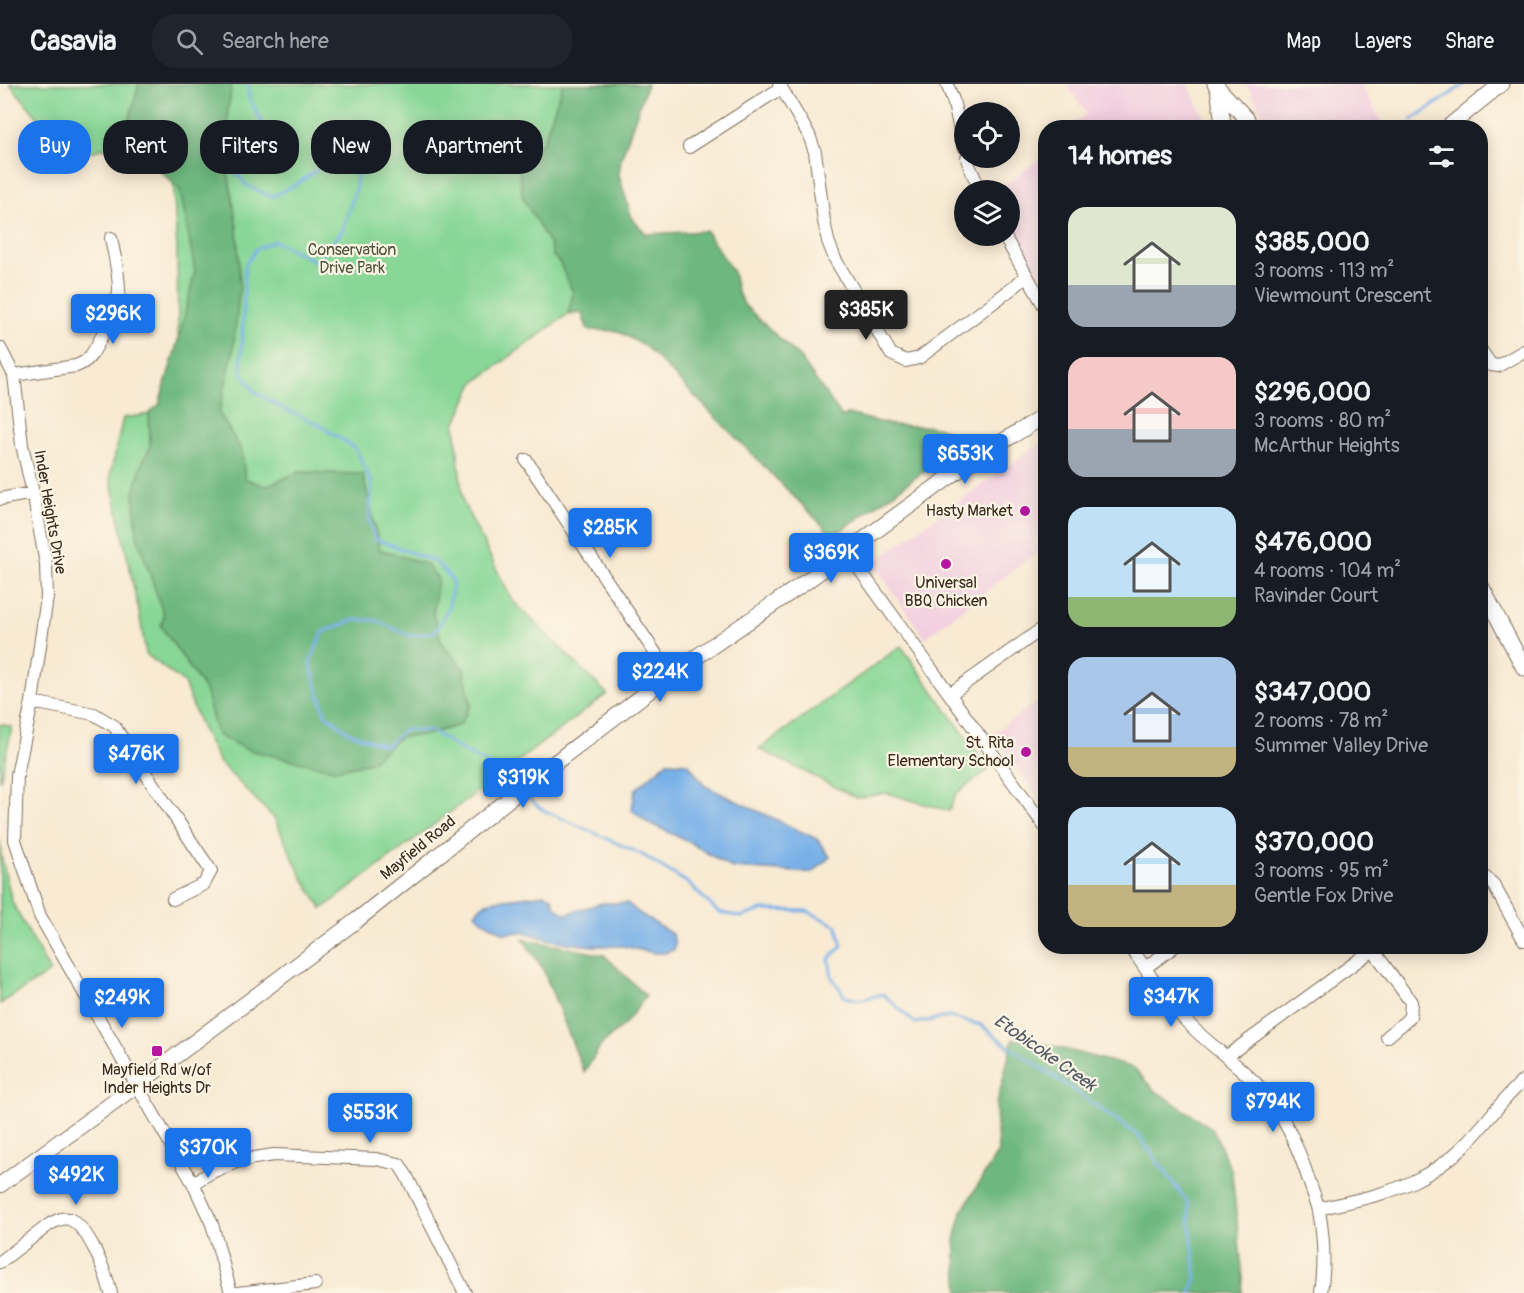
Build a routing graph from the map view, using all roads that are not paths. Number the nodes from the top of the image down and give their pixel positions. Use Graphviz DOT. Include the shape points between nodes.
graph roads {
  1 [pos="947,84"];
  2 [pos="1501,84"];
  3 [pos="780,86"];
  4 [pos="1216,86"];
  5 [pos="954,104"];
  6 [pos="1222,120"];
  7 [pos="1247,120"];
  8 [pos="1457,120"];
  9 [pos="689,147"];
  10 [pos="111,238"];
  11 [pos="1010,246"];
  12 [pos="1026,276"];
  13 [pos="1038,296"];
  14 [pos="0,348"];
  15 [pos="1524,351"];
  16 [pos="1488,361"];
  17 [pos="14,375"];
  18 [pos="1038,417"];
  19 [pos="526,460"];
  20 [pos="33,493"];
  21 [pos="0,499"];
  22 [pos="847,552"];
  23 [pos="1488,599"];
  24 [pos="1038,632"];
  25 [pos="1524,668"];
  26 [pos="669,675"];
  27 [pos="950,694"];
  28 [pos="32,702"];
  29 [pos="1038,817"];
  30 [pos="1488,880"];
  31 [pos="173,899"];
  32 [pos="1524,940"];
  33 [pos="1135,954"];
  34 [pos="1164,954"];
  35 [pos="1367,954"];
  36 [pos="1379,954"];
  37 [pos="1145,968"];
  38 [pos="1387,1037"];
  39 [pos="1227,1056"];
  40 [pos="1524,1080"];
  41 [pos="137,1085"];
  42 [pos="193,1183"];
  43 [pos="0,1185"];
  44 [pos="1318,1209"];
  45 [pos="0,1262"];
  46 [pos="315,1284"];
  47 [pos="111,1293"];
  48 [pos="231,1293"];
  49 [pos="237,1293"];
  50 [pos="465,1293"];
  51 [pos="1321,1293"];
  1 -- 5 [label="street"];
  2 -- 8 [label="main road"];
  3 -- 9 [label="street"];
  3 -- 12 [label="street" via="816,152 824,221 835,259 891,354 906,361 919,358"];
  4 -- 6 [label="main road"];
  4 -- 7 [label="main road"];
  10 -- 17 [label="street" via="119,292 92,355 76,366"];
  11 -- 12 [label="street"];
  12 -- 13 [label="street"];
  14 -- 17 [label="street, Inder Heights Drive"];
  15 -- 16 [label="street" via="1498,366"];
  17 -- 20 [label="street, Inder Heights Drive" via="22,446"];
  18 -- 22 [label="main road, Mayfield Road" via="938,484"];
  19 -- 26 [label="street"];
  20 -- 21 [label="street"];
  20 -- 28 [label="street, Inder Heights Drive" via="46,564 47,597"];
  22 -- 26 [label="main road, Mayfield Road"];
  22 -- 27 [label="street"];
  23 -- 25 [label="main road"];
  24 -- 27 [label="street"];
  26 -- 41 [label="main road, Mayfield Road" via="357,920"];
  27 -- 29 [label="street"];
  28 -- 31 [label="street" via="94,714 114,726 211,871 204,884"];
  28 -- 41 [label="street, Inder Heights Drive" via="17,775 15,840 39,916"];
  30 -- 32 [label="street"];
  33 -- 37 [label="street"];
  34 -- 37 [label="street"];
  35 -- 39 [label="street"];
  36 -- 38 [label="street" via="1411,1002 1410,1016"];
  37 -- 39 [label="street" via="1182,1018"];
  39 -- 44 [label="street" via="1278,1111 1299,1153"];
  40 -- 44 [label="street" via="1464,1145 1432,1170 1394,1189"];
  41 -- 42 [label="street, Inder Heights Drive"];
  41 -- 43 [label="main road, Mayfield Road"];
  42 -- 48 [label="street, Inder Heights Drive" via="212,1224"];
  42 -- 50 [label="street" via="236,1162 274,1155 399,1164"];
  44 -- 51 [label="street" via="1324,1265"];
  45 -- 47 [label="street" via="50,1224 68,1219 80,1228 98,1255"];
  46 -- 49 [label="street"];
}
